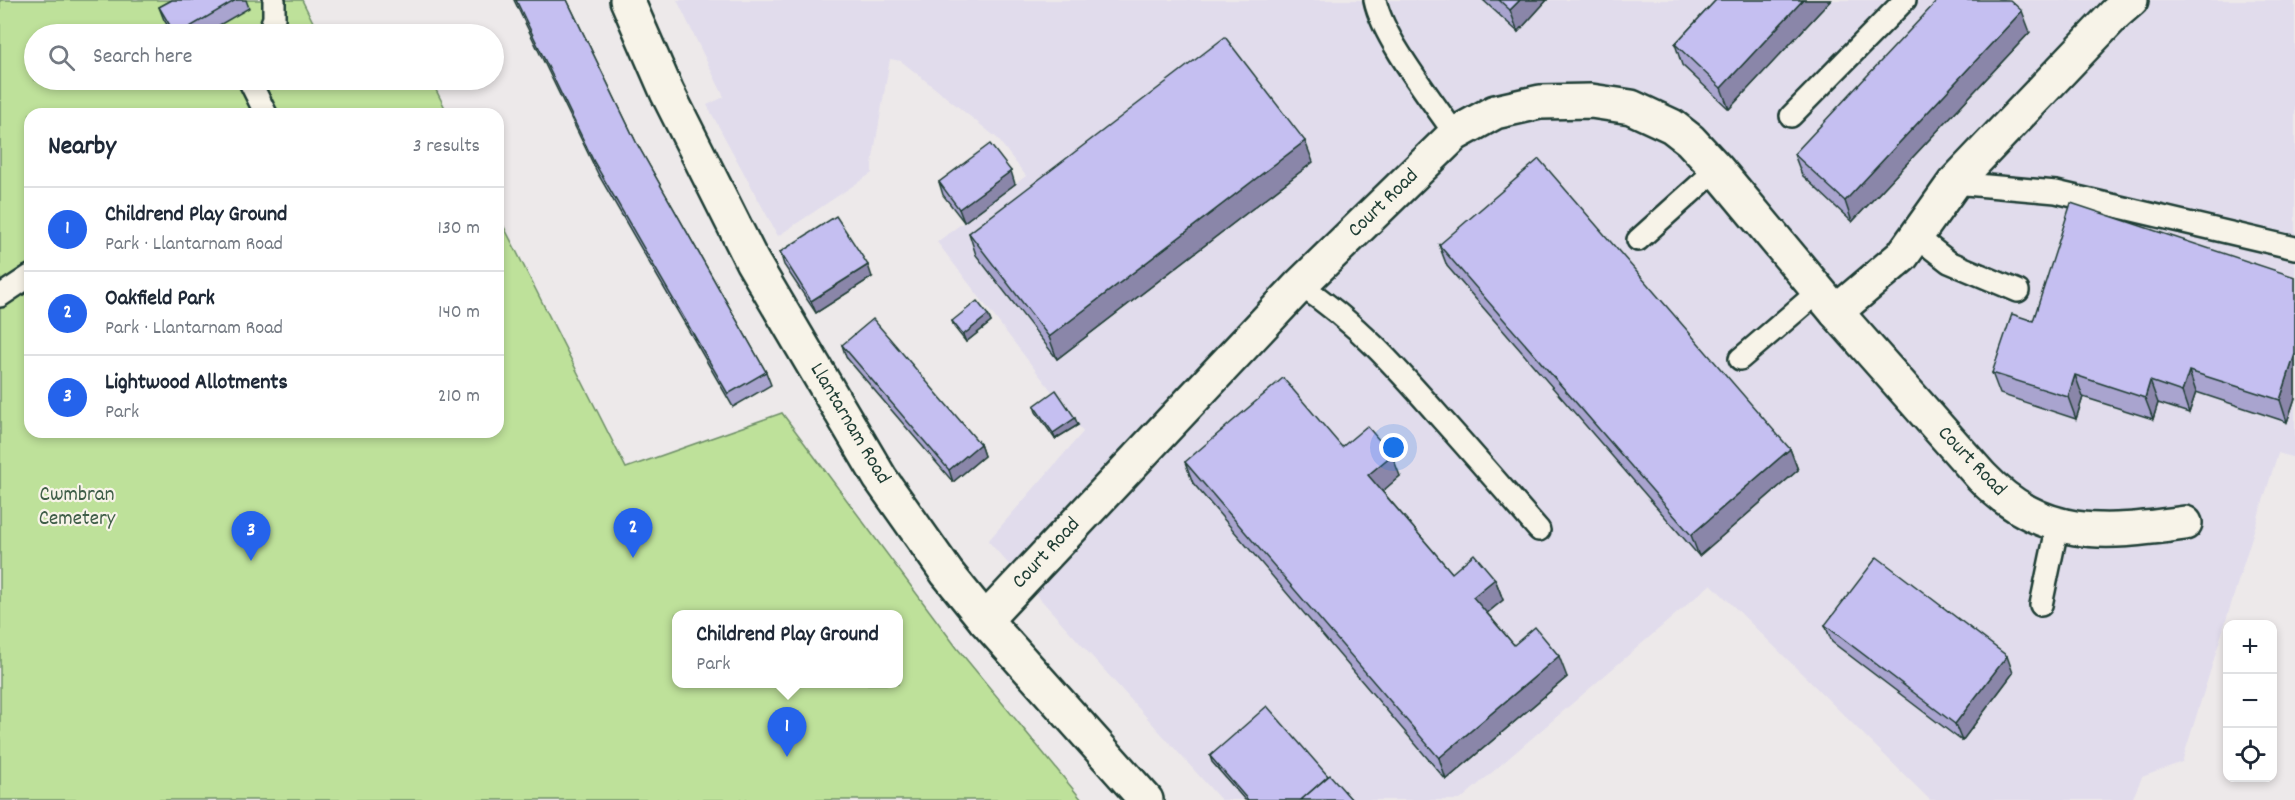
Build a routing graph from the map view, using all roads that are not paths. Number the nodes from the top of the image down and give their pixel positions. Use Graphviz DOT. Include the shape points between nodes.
graph roads {
  1 [pos="274,0"];
  2 [pos="627,0"];
  3 [pos="1375,0"];
  4 [pos="1905,0"];
  5 [pos="2117,4"];
  6 [pos="272,24"];
  7 [pos="254,90"];
  8 [pos="264,108"];
  9 [pos="1791,116"];
  10 [pos="1455,134"];
  11 [pos="1717,169"];
  12 [pos="1954,183"];
  13 [pos="1917,237"];
  14 [pos="1638,240"];
  15 [pos="2295,248"];
  16 [pos="24,280"];
  17 [pos="1300,285"];
  18 [pos="2018,291"];
  19 [pos="0,296"];
  20 [pos="1828,302"];
  21 [pos="1740,359"];
  22 [pos="2185,523"];
  23 [pos="2058,524"];
  24 [pos="1539,530"];
  25 [pos="2041,605"];
  26 [pos="985,620"];
  27 [pos="1146,800"];
  1 -- 6 [label="lane"];
  2 -- 26 [label="street, Llantarnam Road" via="667,92 752,261 880,477"];
  3 -- 10 [label="lane" via="1392,41"];
  4 -- 9 [label="lane"];
  5 -- 12 [label="street"];
  7 -- 8 [label="lane"];
  10 -- 11 [label="street, Court Road" via="1516,106 1563,100 1611,102 1631,106 1672,126"];
  10 -- 17 [label="street, Court Road"];
  11 -- 14 [label="lane"];
  11 -- 20 [label="street, Court Road"];
  12 -- 13 [label="street"];
  12 -- 15 [label="lane" via="2056,192"];
  13 -- 18 [label="lane" via="1949,262"];
  13 -- 20 [label="street" via="1902,256"];
  16 -- 19 [label="lane"];
  17 -- 24 [label="lane" via="1347,319 1385,355"];
  17 -- 26 [label="street, Court Road"];
  20 -- 21 [label="lane"];
  20 -- 23 [label="street, Court Road" via="1996,492 2016,507"];
  22 -- 23 [label="street, Court Road" via="2108,532"];
  23 -- 25 [label="lane"];
  26 -- 27 [label="street, Llantarnam Road"];
}
